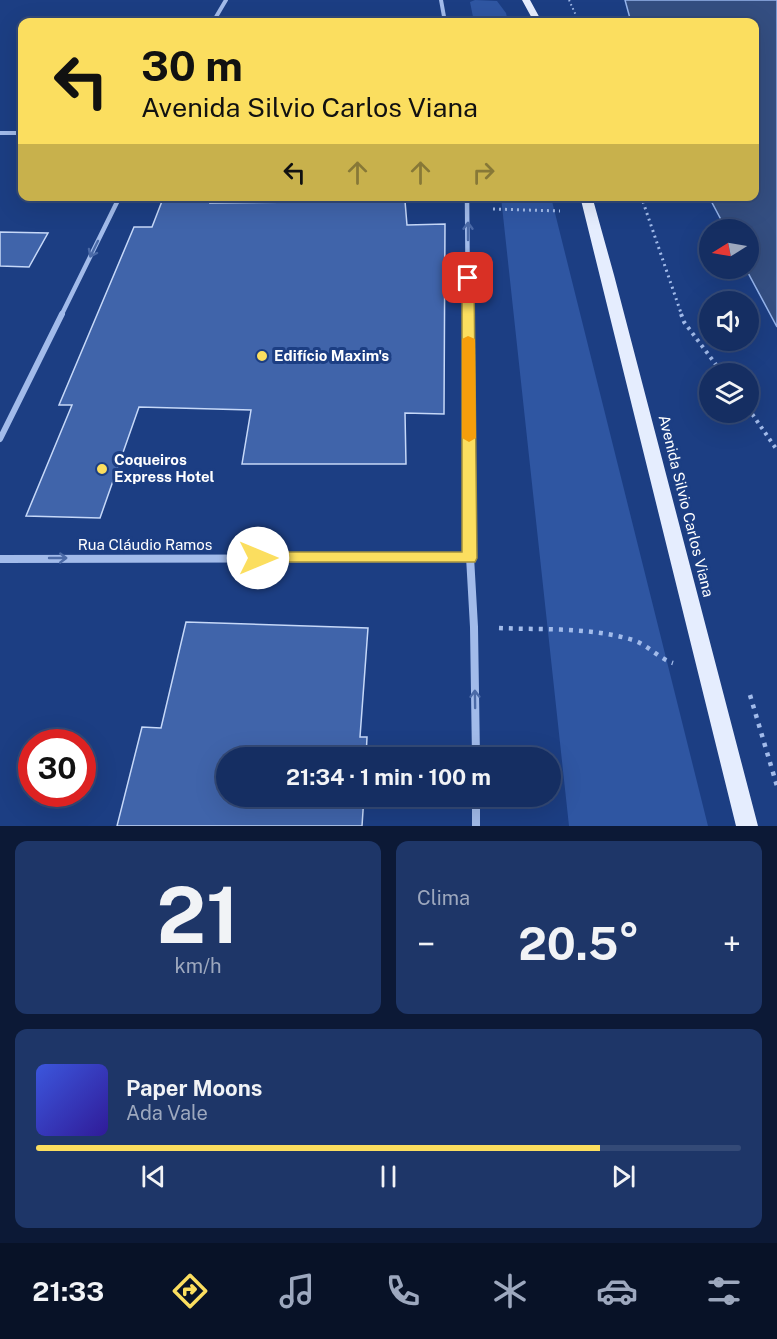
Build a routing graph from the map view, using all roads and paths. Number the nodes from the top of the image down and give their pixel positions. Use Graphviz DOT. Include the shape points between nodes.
graph roads {
  1 [pos="226,0"];
  2 [pos="441,0"];
  3 [pos="526,0"];
  4 [pos="569,0"];
  5 [pos="215,18"];
  6 [pos="444,18"];
  7 [pos="536,18"];
  8 [pos="577,18"];
  9 [pos="0,133"];
  10 [pos="18,133"];
  11 [pos="118,201"];
  12 [pos="467,201"];
  13 [pos="587,201"];
  14 [pos="643,201"];
  15 [pos="468,208"];
  16 [pos="590,212"];
  17 [pos="715,363"];
  18 [pos="758,423"];
  19 [pos="0,439"];
  20 [pos="777,450"];
  21 [pos="470,558"];
  22 [pos="0,559"];
  23 [pos="474,627"];
  24 [pos="678,664"];
  25 [pos="476,747"];
  26 [pos="476,807"];
  27 [pos="476,826"];
  28 [pos="747,826"];
  1 -- 5 [label="street"];
  2 -- 6 [label="street"];
  3 -- 7 [label="main road"];
  4 -- 8 [label="path"];
  9 -- 10 [label="street"];
  11 -- 19 [label="street, one-way"];
  12 -- 15 [label="street"];
  13 -- 16 [label="main road, Avenida Silvio Carlos Viana"];
  14 -- 17 [label="path" via="684,322"];
  15 -- 16 [label="path"];
  21 -- 15 [label="street, one-way"];
  16 -- 28 [label="main road, Avenida Silvio Carlos Viana"];
  18 -- 20 [label="path"];
  22 -- 21 [label="street, Rua Cláudio Ramos, one-way"];
  21 -- 23 [label="street"];
  23 -- 24 [label="path" via="591,633 636,640 662,660"];
  25 -- 23 [label="street, one-way"];
  26 -- 27 [label="street"];
}
